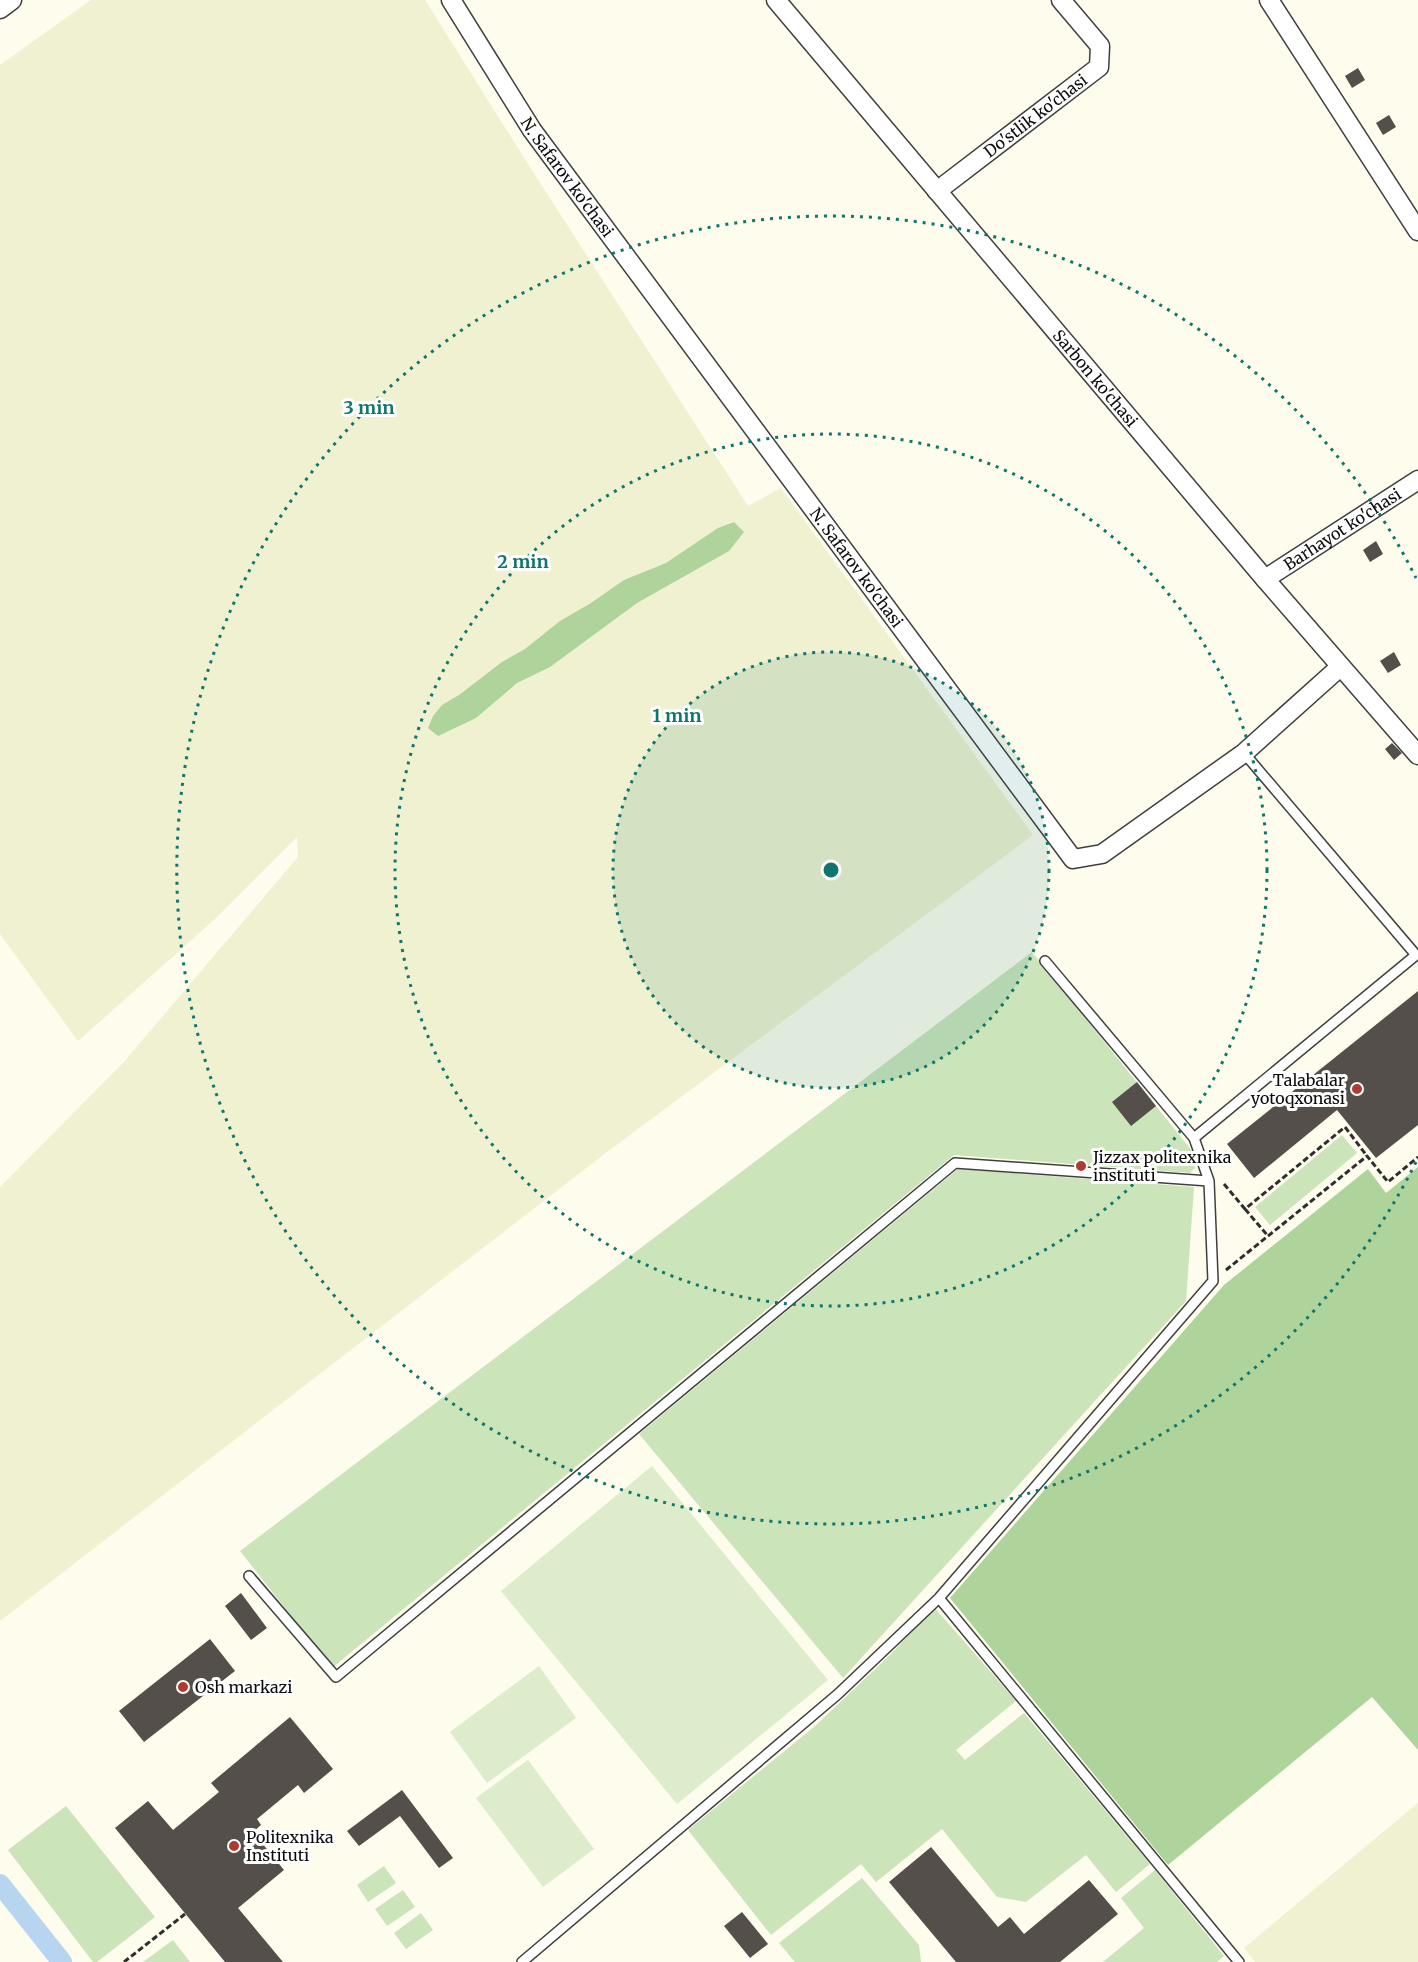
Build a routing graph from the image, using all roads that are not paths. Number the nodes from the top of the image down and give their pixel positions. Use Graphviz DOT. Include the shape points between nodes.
graph roads {
  1 [pos="12,0"];
  2 [pos="452,0"];
  3 [pos="776,0"];
  4 [pos="1061,0"];
  5 [pos="1269,0"];
  6 [pos="0,9"];
  7 [pos="937,190"];
  8 [pos="1418,231"];
  9 [pos="1418,480"];
  10 [pos="1265,579"];
  11 [pos="1340,668"];
  12 [pos="1244,753"];
  13 [pos="1418,755"];
  14 [pos="1045,961"];
  15 [pos="1194,1138"];
  16 [pos="1209,1181"];
  17 [pos="249,1576"];
  18 [pos="939,1598"];
  19 [pos="522,1962"];
  20 [pos="1239,1962"];
  1 -- 6 [label="street"];
  2 -- 12 [label="street, N. Safarov ko'chasi" via="532,130 1073,859 1102,854"];
  3 -- 7 [label="street, Sarbon ko'chasi"];
  4 -- 7 [label="street, Do'stlik ko'chasi" via="1100,46 1099,67"];
  5 -- 8 [label="street"];
  7 -- 10 [label="street, Sarbon ko'chasi"];
  9 -- 10 [label="street, Barhayot ko'chasi"];
  10 -- 11 [label="street, Sarbon ko'chasi"];
  11 -- 12 [label="street, N. Safarov ko'chasi"];
  11 -- 13 [label="street, Sarbon ko'chasi"];
  12 -- 15 [label="lane" via="1416,956"];
  14 -- 15 [label="lane"];
  15 -- 16 [label="lane"];
  16 -- 17 [label="lane" via="955,1163 336,1677"];
  16 -- 18 [label="lane" via="1213,1281"];
  18 -- 19 [label="lane" via="838,1694"];
  18 -- 20 [label="lane"];
}
